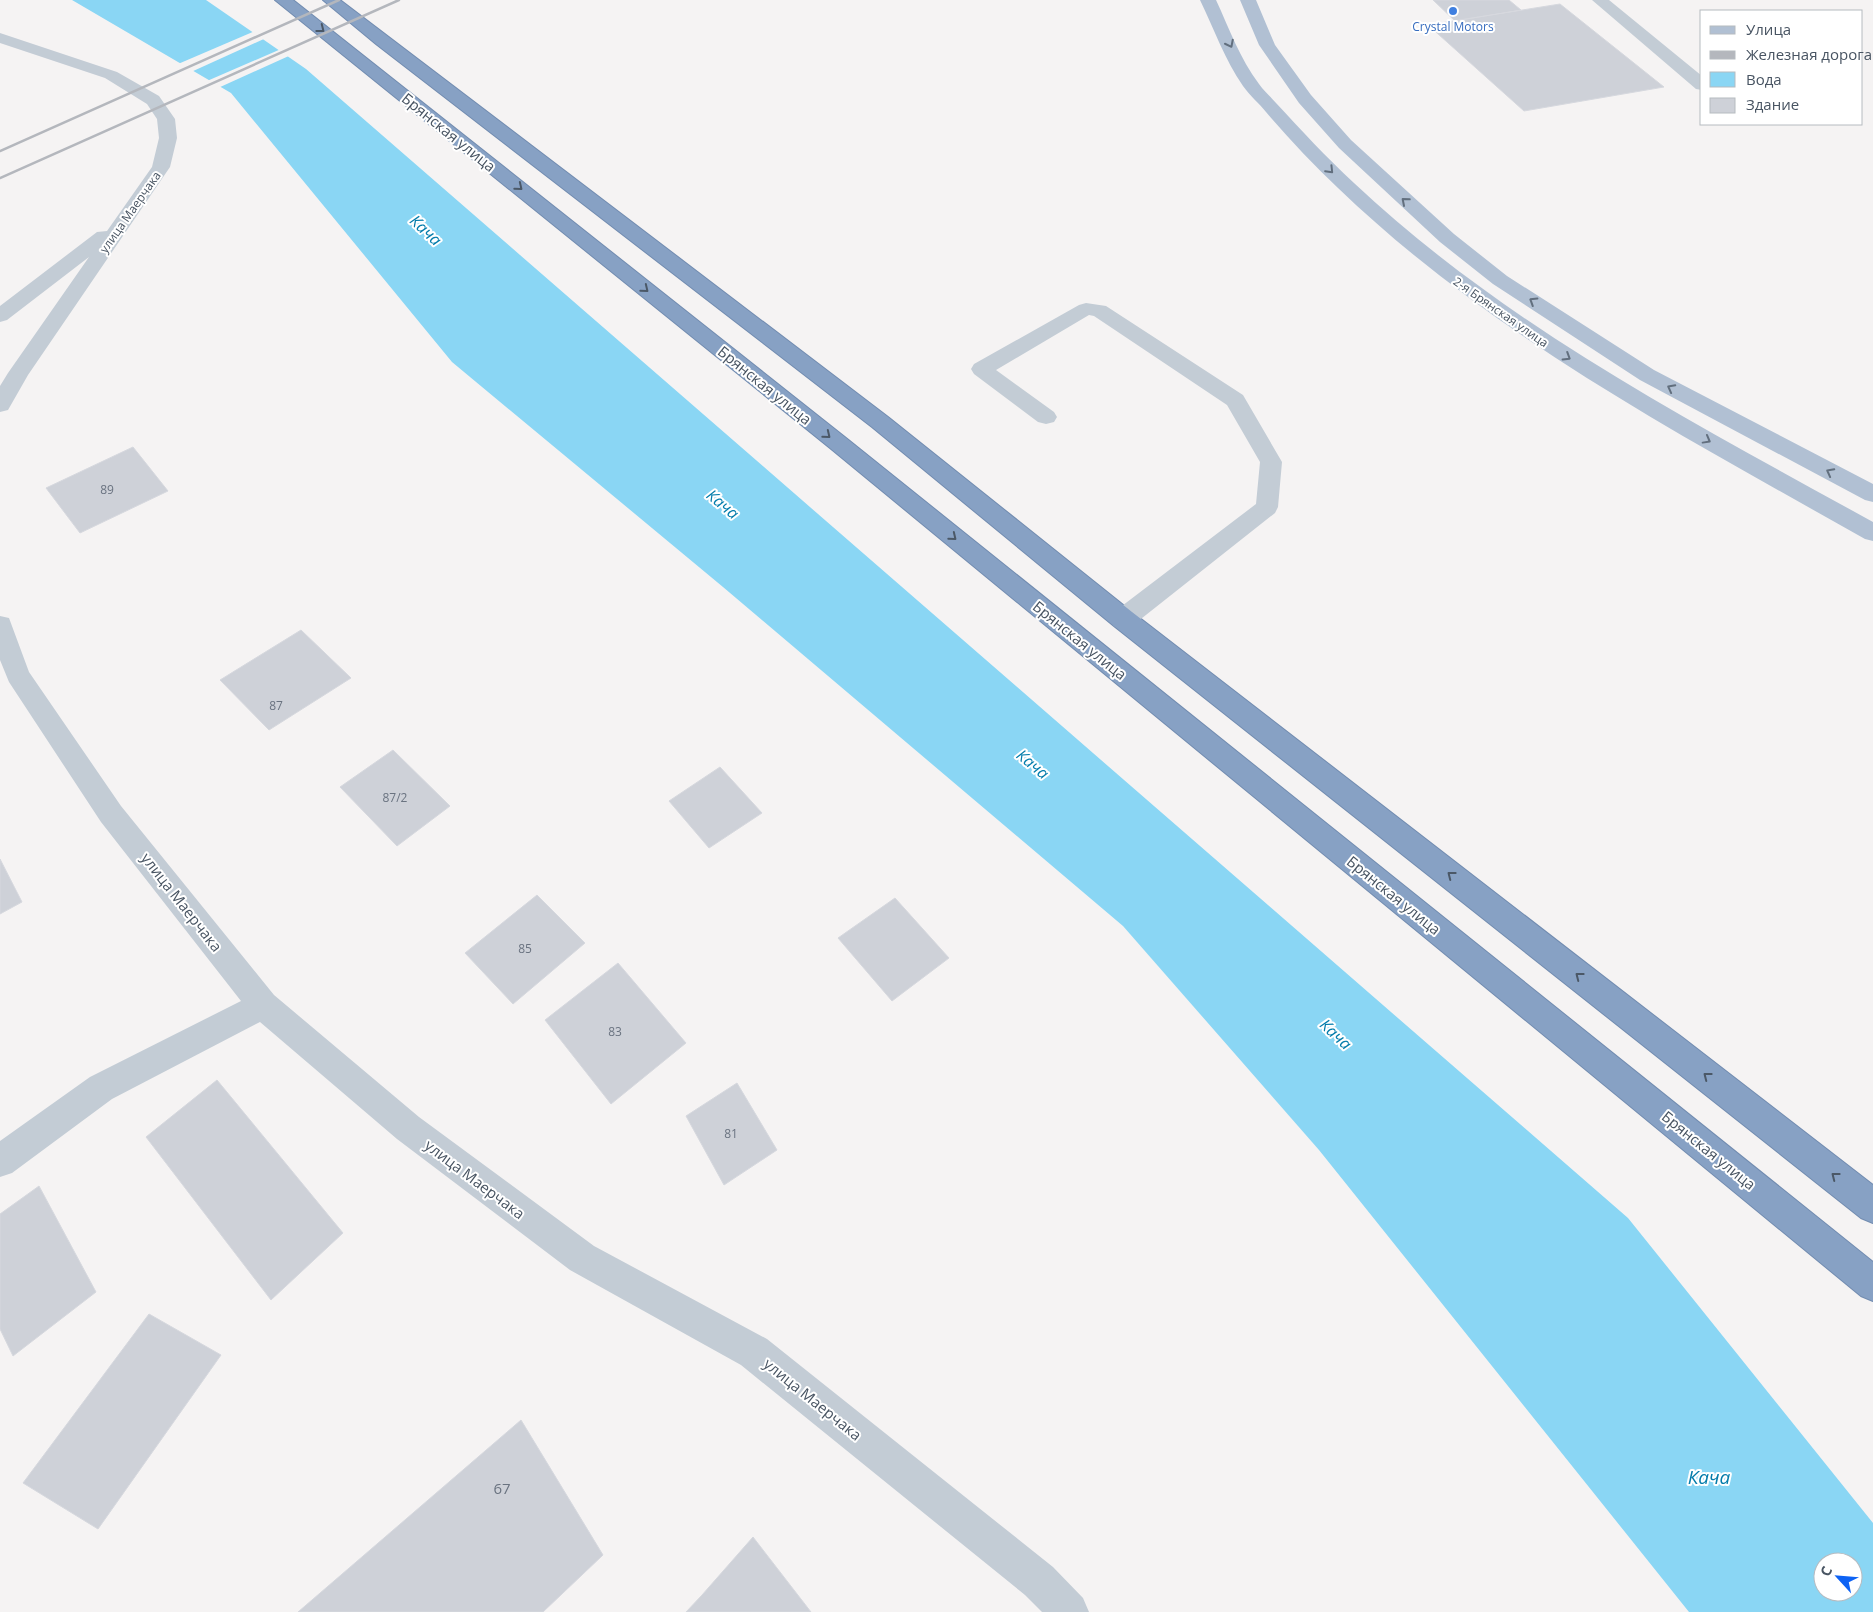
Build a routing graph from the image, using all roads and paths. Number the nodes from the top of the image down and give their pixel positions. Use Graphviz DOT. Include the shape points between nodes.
graph roads {
  1 [pos="283,0"];
  2 [pos="331,0"];
  3 [pos="1208,0"];
  4 [pos="1248,0"];
  5 [pos="1600,0"];
  6 [pos="0,38"];
  7 [pos="1700,83"];
  8 [pos="126,219"];
  9 [pos="0,316"];
  10 [pos="0,405"];
  11 [pos="1046,417"];
  12 [pos="1873,494"];
  13 [pos="1873,533"];
  14 [pos="1123,618"];
  15 [pos="0,625"];
  16 [pos="263,1005"];
  17 [pos="0,1162"];
  18 [pos="1873,1206"];
  19 [pos="1873,1284"];
  20 [pos="1069,1612"];
  1 -- 19 [label="highway, Брянская улица, one-way" via="838,443"];
  2 -- 14 [label="highway, Брянская улица" via="880,422"];
  3 -- 13 [label="main road, 2-я Брянская улица, one-way" via="1249,82 1291,131 1340,182 1457,282 1538,339 1633,398"];
  12 -- 4 [label="main road, 2-я Брянская улица, one-way" via="1647,375 1500,280 1399,196 1345,144 1305,99 1267,45"];
  5 -- 7 [label="street"];
  6 -- 8 [label="street, улица Маерчака" via="111,75 153,100 166,119 168,138 161,167"];
  8 -- 9 [label="street"];
  8 -- 10 [label="street, улица Маерчака" via="18,373"];
  11 -- 14 [label="street" via="981,369 1086,309 1099,310 1235,400 1271,462 1267,507"];
  18 -- 14 [label="highway, Брянская улица, one-way"];
  15 -- 16 [label="street, улица Маерчака" via="18,675 111,814"];
  16 -- 17 [label="street" via="101,1088"];
  16 -- 20 [label="street, улица Маерчака" via="408,1128 582,1258 754,1352 1039,1581"];
}
